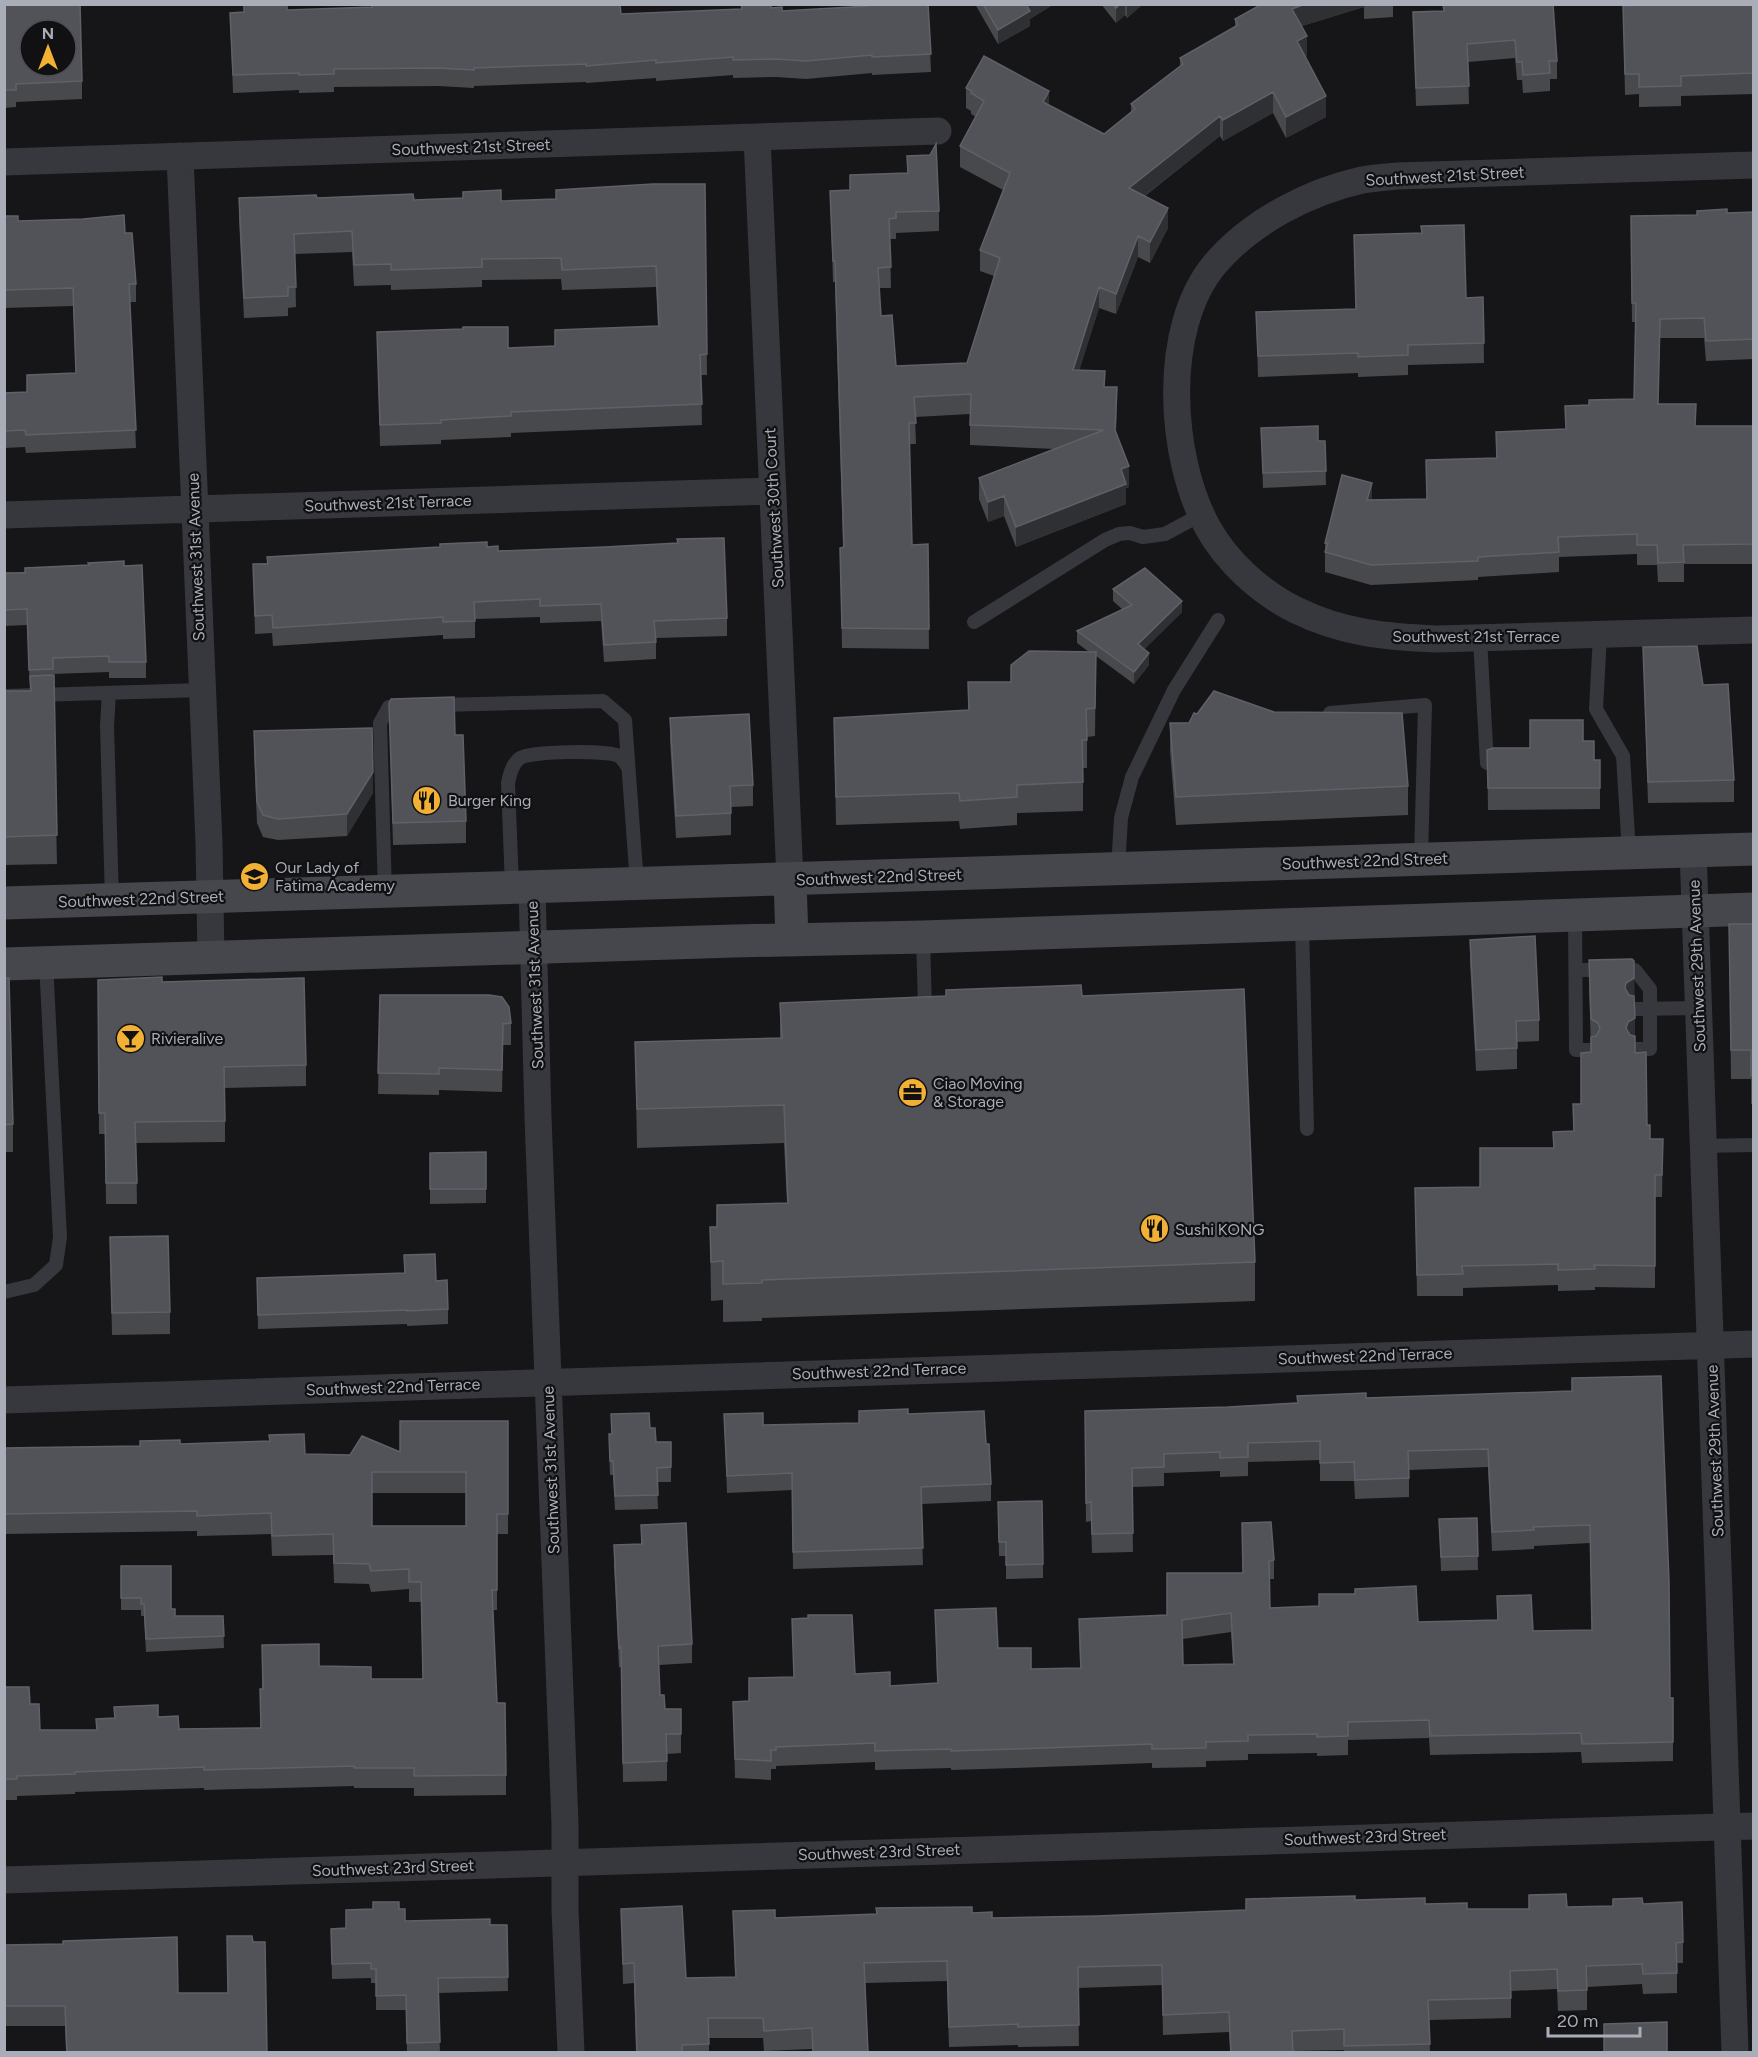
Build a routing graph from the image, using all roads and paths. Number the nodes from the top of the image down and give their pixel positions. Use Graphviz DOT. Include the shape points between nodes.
graph roads {
  1 [pos="938,131"];
  2 [pos="757,138"];
  3 [pos="180,156"];
  4 [pos="4,162"];
  5 [pos="1754,165"];
  6 [pos="1176,418"];
  7 [pos="772,491"];
  8 [pos="195,508"];
  9 [pos="1202,514"];
  10 [pos="4,515"];
  11 [pos="1218,620"];
  12 [pos="974,622"];
  13 [pos="1754,630"];
  14 [pos="1600,635"];
  15 [pos="1480,638"];
  16 [pos="202,690"];
  17 [pos="109,693"];
  18 [pos="4,696"];
  19 [pos="1330,713"];
  20 [pos="1487,763"];
  21 [pos="628,767"];
  22 [pos="1754,849"];
  23 [pos="1693,850"];
  24 [pos="1629,852"];
  25 [pos="1421,859"];
  26 [pos="1118,869"];
  27 [pos="790,879"];
  28 [pos="637,884"];
  29 [pos="522,888"];
  30 [pos="385,892"];
  31 [pos="209,897"];
  32 [pos="112,900"];
  33 [pos="4,903"];
  34 [pos="1754,909"];
  35 [pos="1695,911"];
  36 [pos="1575,915"];
  37 [pos="1302,924"];
  38 [pos="923,937"];
  39 [pos="792,940"];
  40 [pos="533,947"];
  41 [pos="211,957"];
  42 [pos="46,962"];
  43 [pos="4,964"];
  44 [pos="1576,970"];
  45 [pos="925,1008"];
  46 [pos="1698,1008"];
  47 [pos="1634,1009"];
  48 [pos="1650,1010"];
  49 [pos="1635,1049"];
  50 [pos="1591,1050"];
  51 [pos="1307,1129"];
  52 [pos="1754,1145"];
  53 [pos="1702,1146"];
  54 [pos="4,1292"];
  55 [pos="1754,1344"];
  56 [pos="1711,1346"];
  57 [pos="548,1382"];
  58 [pos="4,1400"];
  59 [pos="1741,1826"];
  60 [pos="565,1863"];
  61 [pos="4,1880"];
  62 [pos="570,2052"];
  63 [pos="1735,2052"];
  1 -- 2 [label="street, Southwest 21st Street"];
  2 -- 3 [label="street, Southwest 21st Street"];
  2 -- 7 [label="street, Southwest 30th Court"];
  3 -- 4 [label="street, Southwest 21st Street"];
  3 -- 8 [label="street, Southwest 31st Avenue"];
  5 -- 6 [label="street, Southwest 21st Street" via="1398,176 1363,180 1298,202 1233,246 1214,265 1198,291 1179,352"];
  6 -- 9 [label="street, Southwest 21st Terrace" via="1187,474"];
  7 -- 8 [label="street, Southwest 21st Terrace"];
  7 -- 27 [label="street, Southwest 30th Court"];
  8 -- 10 [label="street, Southwest 21st Terrace"];
  8 -- 16 [label="street, Southwest 31st Avenue"];
  9 -- 12 [label="lane" via="1165,534 1119,534 1105,540"];
  9 -- 15 [label="street, Southwest 21st Terrace" via="1226,553 1248,577 1271,595 1323,622 1390,638"];
  11 -- 26 [label="lane" via="1174,690 1132,777 1121,818"];
  13 -- 14 [label="street, Southwest 21st Terrace"];
  14 -- 15 [label="street, Southwest 21st Terrace"];
  14 -- 24 [label="lane" via="1596,709 1623,756"];
  15 -- 20 [label="lane"];
  16 -- 17 [label="lane"];
  16 -- 31 [label="street, Southwest 31st Avenue"];
  17 -- 18 [label="lane"];
  17 -- 32 [label="lane"];
  19 -- 25 [label="lane" via="1425,705"];
  21 -- 28 [label="lane"];
  21 -- 29 [label="lane" via="620,757 605,752 540,753 520,758 508,783"];
  21 -- 30 [label="lane" via="625,720 603,701 389,707 380,723"];
  22 -- 23 [label="main road, Southwest 22nd Street"];
  23 -- 24 [label="main road, Southwest 22nd Street"];
  23 -- 35 [label="street, Southwest 29th Avenue"];
  24 -- 25 [label="main road, Southwest 22nd Street"];
  25 -- 26 [label="main road, Southwest 22nd Street"];
  26 -- 27 [label="main road, Southwest 22nd Street"];
  27 -- 28 [label="main road, Southwest 22nd Street"];
  27 -- 39 [label="main road"];
  28 -- 29 [label="main road, Southwest 22nd Street"];
  29 -- 30 [label="main road, Southwest 22nd Street"];
  29 -- 40 [label="street, Southwest 31st Avenue"];
  30 -- 31 [label="main road, Southwest 22nd Street"];
  31 -- 32 [label="main road, Southwest 22nd Street"];
  31 -- 41 [label="street, Southwest 31st Avenue"];
  32 -- 33 [label="main road, Southwest 22nd Street"];
  34 -- 35 [label="main road"];
  35 -- 36 [label="main road"];
  35 -- 46 [label="street, Southwest 29th Avenue"];
  36 -- 37 [label="main road"];
  36 -- 44 [label="lane"];
  37 -- 38 [label="main road"];
  37 -- 51 [label="lane"];
  38 -- 39 [label="main road"];
  38 -- 45 [label="lane"];
  39 -- 40 [label="main road"];
  40 -- 41 [label="main road"];
  40 -- 57 [label="street, Southwest 31st Avenue"];
  41 -- 42 [label="main road"];
  42 -- 43 [label="main road"];
  42 -- 54 [label="lane" via="60,1237 56,1265 34,1285"];
  44 -- 48 [label="lane" via="1635,970 1650,989"];
  44 -- 50 [label="lane" via="1583,1009 1576,1050"];
  46 -- 48 [label="lane"];
  46 -- 53 [label="street, Southwest 29th Avenue"];
  47 -- 48 [label="lane"];
  48 -- 49 [label="lane" via="1650,1049"];
  52 -- 53 [label="lane"];
  53 -- 56 [label="street, Southwest 29th Avenue"];
  55 -- 56 [label="street, Southwest 22nd Terrace"];
  56 -- 57 [label="street, Southwest 22nd Terrace"];
  56 -- 59 [label="street, Southwest 29th Avenue"];
  57 -- 58 [label="street, Southwest 22nd Terrace"];
  57 -- 60 [label="street, Southwest 31st Avenue"];
  59 -- 60 [label="street, Southwest 23rd Street"];
  59 -- 63 [label="street, Southwest 29th Avenue"];
  60 -- 61 [label="street, Southwest 23rd Street"];
  60 -- 62 [label="street, Southwest 31st Avenue"];
}
